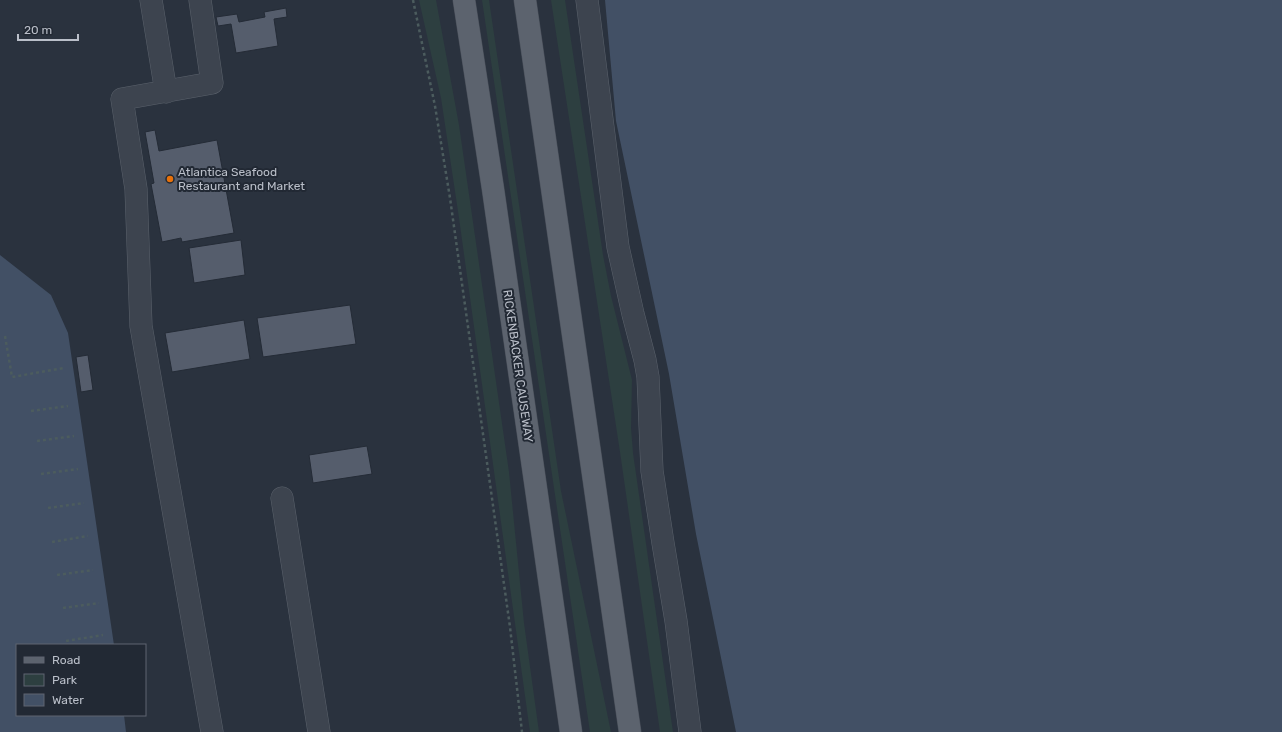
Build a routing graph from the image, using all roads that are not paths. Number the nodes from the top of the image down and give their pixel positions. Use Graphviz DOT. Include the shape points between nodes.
graph roads {
  1 [pos="150,0"];
  2 [pos="200,0"];
  3 [pos="464,0"];
  4 [pos="525,0"];
  5 [pos="587,0"];
  6 [pos="166,92"];
  7 [pos="282,498"];
  8 [pos="212,732"];
  9 [pos="319,732"];
  10 [pos="571,732"];
  11 [pos="630,732"];
  12 [pos="690,732"];
  1 -- 6 [label="lane"];
  2 -- 6 [label="lane" via="212,84"];
  3 -- 10 [label="main road, RICKENBACKER CAUSEWAY"];
  4 -- 11 [label="main road"];
  5 -- 12 [label="lane" via="618,247 648,377 652,471 676,621"];
  6 -- 8 [label="lane" via="122,99 136,189 141,326"];
  7 -- 9 [label="lane"];
}
